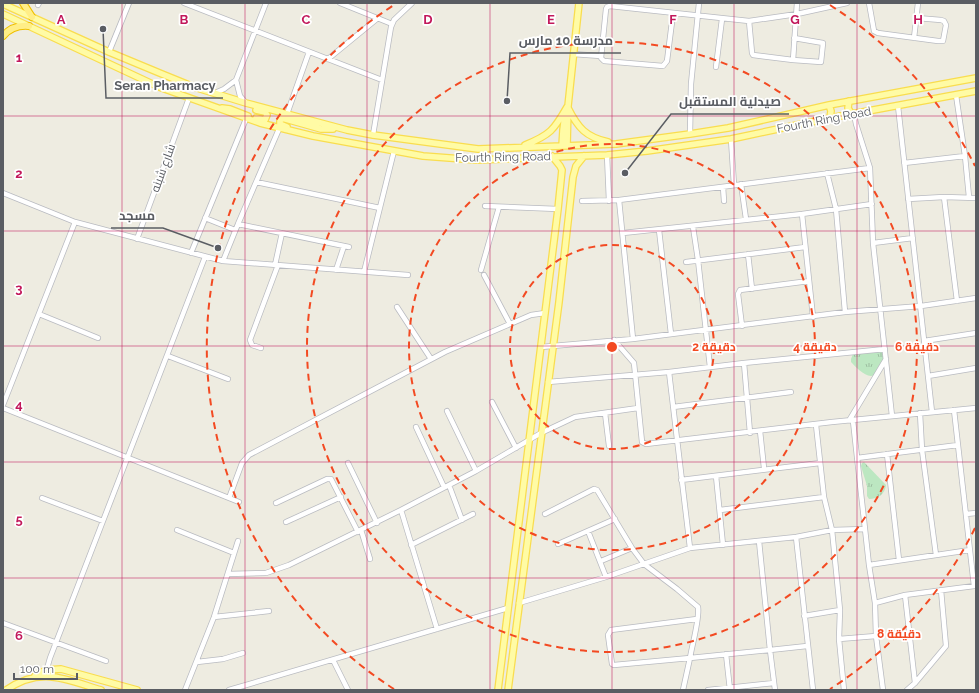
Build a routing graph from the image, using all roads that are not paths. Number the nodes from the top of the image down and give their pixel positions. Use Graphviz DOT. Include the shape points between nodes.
graph roads {
  1 [pos="23,3"];
  2 [pos="129,3"];
  3 [pos="184,3"];
  4 [pos="266,3"];
  5 [pos="340,3"];
  6 [pos="412,3"];
  7 [pos="579,3"];
  8 [pos="638,3"];
  9 [pos="699,3"];
  10 [pos="797,3"];
  11 [pos="847,3"];
  12 [pos="869,3"];
  13 [pos="918,3"];
  14 [pos="3,4"];
  15 [pos="638,10"];
  16 [pos="3,14"];
  17 [pos="673,14"];
  18 [pos="796,14"];
  19 [pos="698,16"];
  20 [pos="32,18"];
  21 [pos="378,18"];
  22 [pos="917,18"];
  23 [pos="722,19"];
  24 [pos="748,21"];
  25 [pos="392,24"];
  26 [pos="29,26"];
  27 [pos="255,31"];
  28 [pos="3,36"];
  29 [pos="794,38"];
  30 [pos="914,38"];
  31 [pos="109,52"];
  32 [pos="309,52"];
  33 [pos="573,54"];
  34 [pos="601,56"];
  35 [pos="328,59"];
  36 [pos="793,60"];
  37 [pos="716,67"];
  38 [pos="976,78"];
  39 [pos="236,80"];
  40 [pos="382,80"];
  41 [pos="976,91"];
  42 [pos="214,94"];
  43 [pos="956,95"];
  44 [pos="226,97"];
  45 [pos="189,98"];
  46 [pos="849,101"];
  47 [pos="246,103"];
  48 [pos="829,105"];
  49 [pos="568,106"];
  50 [pos="898,106"];
  51 [pos="216,108"];
  52 [pos="287,114"];
  53 [pos="853,114"];
  54 [pos="830,118"];
  55 [pos="246,119"];
  56 [pos="338,128"];
  57 [pos="279,129"];
  58 [pos="690,134"];
  59 [pos="373,135"];
  60 [pos="310,136"];
  61 [pos="731,139"];
  62 [pos="616,144"];
  63 [pos="522,146"];
  64 [pos="564,146"];
  65 [pos="394,151"];
  66 [pos="607,155"];
  67 [pos="552,156"];
  68 [pos="584,156"];
  69 [pos="965,156"];
  70 [pos="904,163"];
  71 [pos="870,168"];
  72 [pos="827,173"];
  73 [pos="256,182"];
  74 [pos="742,184"];
  75 [pos="734,185"];
  76 [pos="723,187"];
  77 [pos="3,194"];
  78 [pos="944,197"];
  79 [pos="969,197"];
  80 [pos="976,198"];
  81 [pos="908,199"];
  82 [pos="619,200"];
  83 [pos="582,201"];
  84 [pos="609,201"];
  85 [pos="724,201"];
  86 [pos="872,204"];
  87 [pos="485,206"];
  88 [pos="499,207"];
  89 [pos="380,208"];
  90 [pos="558,209"];
  91 [pos="836,209"];
  92 [pos="802,214"];
  93 [pos="205,218"];
  94 [pos="746,219"];
  95 [pos="75,222"];
  96 [pos="238,224"];
  97 [pos="693,227"];
  98 [pos="235,230"];
  99 [pos="659,230"];
  100 [pos="282,233"];
  101 [pos="623,233"];
  102 [pos="913,238"];
  103 [pos="137,239"];
  104 [pos="873,244"];
  105 [pos="805,247"];
  106 [pos="191,253"];
  107 [pos="748,254"];
  108 [pos="205,257"];
  109 [pos="223,260"];
  110 [pos="698,260"];
  111 [pos="686,262"];
  112 [pos="276,265"];
  113 [pos="336,270"];
  114 [pos="481,270"];
  115 [pos="364,272"];
  116 [pos="408,275"];
  117 [pos="484,276"];
  118 [pos="809,281"];
  119 [pos="752,289"];
  120 [pos="976,298"];
  121 [pos="957,302"];
  122 [pos="921,306"];
  123 [pos="397,307"];
  124 [pos="880,309"];
  125 [pos="845,312"];
  126 [pos="545,313"];
  127 [pos="39,314"];
  128 [pos="813,317"];
  129 [pos="510,324"];
  130 [pos="742,326"];
  131 [pos="706,329"];
  132 [pos="976,333"];
  133 [pos="671,334"];
  134 [pos="98,338"];
  135 [pos="633,339"];
  136 [pos="614,340"];
  137 [pos="924,341"];
  138 [pos="541,346"];
  139 [pos="552,346"];
  140 [pos="261,348"];
  141 [pos="885,349"];
  142 [pos="168,356"];
  143 [pos="886,358"];
  144 [pos="431,359"];
  145 [pos="744,362"];
  146 [pos="710,367"];
  147 [pos="976,368"];
  148 [pos="669,372"];
  149 [pos="635,375"];
  150 [pos="928,376"];
  151 [pos="228,379"];
  152 [pos="548,382"];
  153 [pos="792,392"];
  154 [pos="747,398"];
  155 [pos="492,402"];
  156 [pos="3,407"];
  157 [pos="673,407"];
  158 [pos="638,408"];
  159 [pos="976,408"];
  160 [pos="954,410"];
  161 [pos="447,411"];
  162 [pos="932,412"];
  163 [pos="605,413"];
  164 [pos="920,413"];
  165 [pos="892,416"];
  166 [pos="852,421"];
  167 [pos="816,425"];
  168 [pos="416,427"];
  169 [pos="760,431"];
  170 [pos="541,433"];
  171 [pos="750,433"];
  172 [pos="529,440"];
  173 [pos="678,441"];
  174 [pos="958,445"];
  175 [pos="609,446"];
  176 [pos="516,448"];
  177 [pos="922,450"];
  178 [pos="887,454"];
  179 [pos="128,458"];
  180 [pos="857,458"];
  181 [pos="348,463"];
  182 [pos="820,463"];
  183 [pos="764,468"];
  184 [pos="476,470"];
  185 [pos="716,476"];
  186 [pos="681,480"];
  187 [pos="447,486"];
  188 [pos="341,497"];
  189 [pos="824,497"];
  190 [pos="42,498"];
  191 [pos="229,498"];
  192 [pos="239,502"];
  193 [pos="276,503"];
  194 [pos="400,510"];
  195 [pos="720,510"];
  196 [pos="976,513"];
  197 [pos="473,514"];
  198 [pos="544,514"];
  199 [pos="966,514"];
  200 [pos="615,519"];
  201 [pos="462,520"];
  202 [pos="103,521"];
  203 [pos="286,522"];
  204 [pos="376,522"];
  205 [pos="177,530"];
  206 [pos="832,530"];
  207 [pos="865,530"];
  208 [pos="359,531"];
  209 [pos="588,532"];
  210 [pos="796,537"];
  211 [pos="238,541"];
  212 [pos="758,541"];
  213 [pos="558,544"];
  214 [pos="411,545"];
  215 [pos="723,545"];
  216 [pos="632,548"];
  217 [pos="690,548"];
  218 [pos="970,550"];
  219 [pos="234,553"];
  220 [pos="936,555"];
  221 [pos="370,559"];
  222 [pos="899,560"];
  223 [pos="601,561"];
  224 [pos="644,564"];
  225 [pos="869,565"];
  226 [pos="228,574"];
  227 [pos="606,577"];
  228 [pos="941,590"];
  229 [pos="905,595"];
  230 [pos="519,602"];
  231 [pos="875,603"];
  232 [pos="508,608"];
  233 [pos="840,610"];
  234 [pos="269,611"];
  235 [pos="804,616"];
  236 [pos="214,617"];
  237 [pos="697,619"];
  238 [pos="3,623"];
  239 [pos="437,629"];
  240 [pos="876,636"];
  241 [pos="839,639"];
  242 [pos="56,643"];
  243 [pos="808,646"];
  244 [pos="770,650"];
  245 [pos="243,653"];
  246 [pos="726,654"];
  247 [pos="690,658"];
  248 [pos="333,660"];
  249 [pos="106,661"];
  250 [pos="197,662"];
  251 [pos="46,673"];
  252 [pos="774,683"];
  253 [pos="915,683"];
  254 [pos="730,689"];
  255 [pos="6,690"];
  256 [pos="101,690"];
  257 [pos="137,690"];
  258 [pos="185,690"];
  259 [pos="229,690"];
  260 [pos="348,690"];
  261 [pos="498,690"];
  262 [pos="508,690"];
  263 [pos="683,690"];
  264 [pos="708,690"];
  265 [pos="775,690"];
  266 [pos="813,690"];
  267 [pos="844,690"];
  268 [pos="883,690"];
  269 [pos="907,690"];
  1 -- 20 [label="highway"];
  2 -- 31 [label="street"];
  3 -- 27 [label="street"];
  4 -- 27 [label="street"];
  5 -- 21 [label="street"];
  6 -- 25 [label="street"];
  7 -- 33 [label="main road"];
  8 -- 15 [label="street"];
  9 -- 19 [label="street"];
  10 -- 18 [label="street"];
  11 -- 18 [label="street"];
  12 -- 30 [label="street" via="875,32"];
  13 -- 22 [label="street"];
  14 -- 20 [label="main road, Fourth Ring Road"];
  15 -- 17 [label="street"];
  15 -- 34 [label="street" via="607,6"];
  16 -- 26 [label="main road, Fourth Ring Road"];
  17 -- 19 [label="street"];
  17 -- 34 [label="street" via="667,61 663,66 604,61"];
  18 -- 24 [label="street"];
  18 -- 29 [label="street"];
  19 -- 23 [label="street"];
  19 -- 58 [label="street" via="691,84"];
  20 -- 31 [label="main road, Fourth Ring Road"];
  21 -- 25 [label="street"];
  21 -- 35 [label="street"];
  22 -- 30 [label="street"];
  22 -- 30 [label="street" via="944,21 946,25 943,41"];
  23 -- 24 [label="street"];
  23 -- 37 [label="street"];
  24 -- 36 [label="street" via="753,55"];
  25 -- 40 [label="street"];
  26 -- 28 [label="highway" via="15,27"];
  26 -- 45 [label="main road, Fourth Ring Road" via="146,81"];
  27 -- 32 [label="street"];
  27 -- 39 [label="street"];
  29 -- 36 [label="street"];
  29 -- 36 [label="street" via="820,42 824,45 821,62"];
  31 -- 42 [label="main road, Fourth Ring Road"];
  32 -- 35 [label="street"];
  32 -- 52 [label="street"];
  33 -- 34 [label="street"];
  33 -- 49 [label="main road"];
  35 -- 40 [label="street"];
  38 -- 46 [label="main road, Fourth Ring Road"];
  39 -- 42 [label="street"];
  39 -- 47 [label="street" via="240,96"];
  40 -- 59 [label="street"];
  41 -- 43 [label="main road, Fourth Ring Road"];
  42 -- 44 [label="main road, Fourth Ring Road"];
  43 -- 50 [label="main road, Fourth Ring Road"];
  43 -- 69 [label="street"];
  44 -- 47 [label="main road, Fourth Ring Road"];
  44 -- 51 [label="main road" via="231,102 265,112 266,119 261,120 227,108"];
  45 -- 51 [label="main road, Fourth Ring Road"];
  45 -- 103 [label="street, شارع شبنه"];
  46 -- 48 [label="main road, Fourth Ring Road"];
  46 -- 53 [label="main road" via="848,108"];
  47 -- 52 [label="main road, Fourth Ring Road"];
  48 -- 54 [label="main road"];
  48 -- 58 [label="main road, Fourth Ring Road"];
  49 -- 62 [label="main road" via="579,127 587,134"];
  49 -- 63 [label="main road" via="550,132 543,138"];
  49 -- 64 [label="main road"];
  50 -- 53 [label="main road, Fourth Ring Road"];
  50 -- 70 [label="street"];
  51 -- 55 [label="main road, Fourth Ring Road"];
  52 -- 56 [label="main road, Fourth Ring Road"];
  53 -- 54 [label="main road, Fourth Ring Road"];
  53 -- 71 [label="street"];
  54 -- 61 [label="main road, Fourth Ring Road"];
  55 -- 57 [label="main road, Fourth Ring Road"];
  55 -- 93 [label="street"];
  56 -- 59 [label="main road, Fourth Ring Road"];
  56 -- 60 [label="main road" via="321,129 284,118 280,121 282,126 305,131"];
  57 -- 60 [label="main road, Fourth Ring Road"];
  57 -- 73 [label="street"];
  58 -- 62 [label="main road, Fourth Ring Road"];
  59 -- 63 [label="main road, Fourth Ring Road" via="478,148"];
  60 -- 65 [label="main road, Fourth Ring Road"];
  61 -- 66 [label="main road, Fourth Ring Road"];
  61 -- 75 [label="street"];
  62 -- 64 [label="main road, Fourth Ring Road"];
  63 -- 64 [label="main road, Fourth Ring Road"];
  65 -- 67 [label="main road, Fourth Ring Road" via="461,160"];
  65 -- 89 [label="street"];
  66 -- 68 [label="main road, Fourth Ring Road"];
  66 -- 84 [label="street"];
  67 -- 68 [label="main road, Fourth Ring Road"];
  67 -- 90 [label="main road" via="562,170"];
  68 -- 139 [label="main road" via="576,166 573,177"];
  69 -- 70 [label="street"];
  69 -- 79 [label="street"];
  70 -- 81 [label="street"];
  71 -- 72 [label="street"];
  71 -- 86 [label="street"];
  72 -- 74 [label="street"];
  72 -- 91 [label="street"];
  73 -- 89 [label="street"];
  73 -- 96 [label="street"];
  74 -- 75 [label="street"];
  74 -- 94 [label="street"];
  75 -- 76 [label="street"];
  76 -- 82 [label="street"];
  76 -- 85 [label="street"];
  77 -- 95 [label="street"];
  78 -- 79 [label="street"];
  78 -- 81 [label="street"];
  78 -- 121 [label="street"];
  79 -- 80 [label="street"];
  81 -- 102 [label="street"];
  82 -- 84 [label="street"];
  82 -- 101 [label="street"];
  83 -- 84 [label="street"];
  86 -- 91 [label="street"];
  86 -- 104 [label="street"];
  87 -- 88 [label="street"];
  88 -- 90 [label="street"];
  88 -- 114 [label="street"];
  89 -- 115 [label="street"];
  90 -- 126 [label="main road"];
  91 -- 92 [label="street"];
  91 -- 125 [label="street"];
  92 -- 94 [label="street"];
  92 -- 105 [label="street"];
  93 -- 98 [label="street"];
  93 -- 106 [label="street"];
  94 -- 97 [label="street"];
  95 -- 103 [label="street"];
  95 -- 127 [label="street"];
  96 -- 98 [label="street"];
  96 -- 100 [label="street"];
  97 -- 99 [label="street"];
  97 -- 110 [label="street"];
  98 -- 109 [label="street"];
  99 -- 101 [label="street"];
  99 -- 133 [label="street"];
  100 -- 112 [label="street"];
  100 -- 113 [label="street" via="347,246"];
  101 -- 135 [label="street"];
  102 -- 104 [label="street"];
  102 -- 122 [label="street"];
  103 -- 106 [label="street"];
  104 -- 124 [label="street"];
  105 -- 107 [label="street"];
  105 -- 118 [label="street"];
  106 -- 108 [label="street"];
  107 -- 110 [label="street"];
  107 -- 119 [label="street"];
  108 -- 109 [label="street"];
  108 -- 142 [label="street"];
  109 -- 112 [label="street"];
  110 -- 111 [label="street"];
  110 -- 131 [label="street"];
  112 -- 113 [label="street"];
  112 -- 140 [label="street" via="250,340 252,345"];
  113 -- 115 [label="street"];
  115 -- 116 [label="street"];
  117 -- 129 [label="street"];
  118 -- 119 [label="street"];
  118 -- 128 [label="street"];
  119 -- 130 [label="street" via="738,292"];
  120 -- 121 [label="street"];
  121 -- 122 [label="street"];
  122 -- 124 [label="street"];
  122 -- 137 [label="street"];
  123 -- 144 [label="street"];
  124 -- 125 [label="street"];
  124 -- 141 [label="street"];
  125 -- 128 [label="street"];
  126 -- 129 [label="street" via="531,315"];
  126 -- 138 [label="main road"];
  127 -- 134 [label="street"];
  127 -- 156 [label="street"];
  128 -- 130 [label="street"];
  129 -- 144 [label="street"];
  130 -- 131 [label="street"];
  131 -- 133 [label="street"];
  131 -- 146 [label="street"];
  132 -- 137 [label="street"];
  133 -- 135 [label="street"];
  135 -- 136 [label="street"];
  136 -- 139 [label="street"];
  136 -- 149 [label="street" via="632,360"];
  137 -- 150 [label="street"];
  138 -- 139 [label="street"];
  138 -- 172 [label="main road"];
  139 -- 152 [label="main road"];
  141 -- 143 [label="street"];
  141 -- 145 [label="street"];
  142 -- 151 [label="street"];
  142 -- 179 [label="street"];
  143 -- 165 [label="street"];
  143 -- 166 [label="street" via="851,416"];
  144 -- 191 [label="street" via="249,455 242,463"];
  145 -- 146 [label="street"];
  145 -- 154 [label="street"];
  146 -- 148 [label="street"];
  147 -- 150 [label="street"];
  148 -- 149 [label="street"];
  148 -- 157 [label="street"];
  149 -- 152 [label="street"];
  149 -- 158 [label="street"];
  150 -- 162 [label="street"];
  152 -- 170 [label="main road"];
  153 -- 154 [label="street"];
  154 -- 157 [label="street"];
  154 -- 171 [label="street"];
  155 -- 176 [label="street"];
  156 -- 179 [label="street"];
  157 -- 173 [label="street"];
  158 -- 163 [label="street"];
  158 -- 173 [label="street" via="644,444"];
  159 -- 160 [label="street"];
  160 -- 162 [label="street"];
  160 -- 174 [label="street"];
  161 -- 184 [label="street"];
  162 -- 164 [label="street"];
  163 -- 170 [label="street" via="574,417"];
  163 -- 175 [label="street"];
  164 -- 165 [label="street"];
  164 -- 177 [label="street"];
  165 -- 166 [label="street"];
  166 -- 167 [label="street"];
  166 -- 180 [label="street"];
  167 -- 169 [label="street"];
  167 -- 182 [label="street"];
  168 -- 187 [label="street"];
  169 -- 171 [label="street"];
  169 -- 183 [label="street"];
  170 -- 172 [label="street"];
  170 -- 230 [label="main road"];
  171 -- 173 [label="street"];
  172 -- 176 [label="street"];
  172 -- 232 [label="main road"];
  173 -- 186 [label="street"];
  174 -- 177 [label="street"];
  174 -- 199 [label="street"];
  176 -- 184 [label="street"];
  177 -- 178 [label="street"];
  177 -- 220 [label="street"];
  178 -- 180 [label="street"];
  178 -- 222 [label="street"];
  179 -- 191 [label="street"];
  179 -- 202 [label="street"];
  180 -- 207 [label="street"];
  181 -- 204 [label="street"];
  182 -- 183 [label="street"];
  182 -- 189 [label="street"];
  183 -- 185 [label="street"];
  184 -- 187 [label="street"];
  185 -- 186 [label="street"];
  185 -- 195 [label="street"];
  186 -- 217 [label="street"];
  187 -- 194 [label="street"];
  187 -- 201 [label="street"];
  188 -- 193 [label="street" via="333,480 329,478"];
  188 -- 203 [label="street"];
  188 -- 208 [label="street"];
  189 -- 195 [label="street"];
  189 -- 206 [label="street"];
  190 -- 202 [label="street"];
  191 -- 192 [label="street"];
  194 -- 204 [label="street"];
  194 -- 214 [label="street"];
  195 -- 215 [label="street"];
  196 -- 199 [label="street"];
  197 -- 201 [label="street"];
  198 -- 200 [label="street" via="594,489 599,491"];
  199 -- 218 [label="street"];
  200 -- 209 [label="street"];
  200 -- 216 [label="street"];
  201 -- 214 [label="street"];
  202 -- 242 [label="street"];
  204 -- 208 [label="street"];
  205 -- 219 [label="street"];
  206 -- 207 [label="street"];
  206 -- 210 [label="street"];
  206 -- 233 [label="street"];
  207 -- 225 [label="street"];
  208 -- 221 [label="street"];
  208 -- 226 [label="street" via="274,571"];
  209 -- 213 [label="street"];
  209 -- 223 [label="street"];
  210 -- 212 [label="street"];
  210 -- 235 [label="street"];
  211 -- 219 [label="street"];
  212 -- 215 [label="street"];
  212 -- 244 [label="street"];
  214 -- 239 [label="street"];
  215 -- 217 [label="street"];
  216 -- 223 [label="street"];
  216 -- 224 [label="street"];
  217 -- 224 [label="street"];
  218 -- 220 [label="street"];
  218 -- 228 [label="street" via="974,586"];
  219 -- 226 [label="street"];
  220 -- 222 [label="street"];
  222 -- 225 [label="street"];
  223 -- 227 [label="street"];
  224 -- 227 [label="street"];
  224 -- 237 [label="street" via="696,604 699,610"];
  225 -- 231 [label="street"];
  226 -- 236 [label="street"];
  227 -- 230 [label="street"];
  228 -- 229 [label="street"];
  228 -- 253 [label="street" via="946,646"];
  229 -- 231 [label="street"];
  229 -- 253 [label="street"];
  230 -- 262 [label="main road"];
  231 -- 240 [label="street"];
  232 -- 239 [label="street"];
  232 -- 261 [label="main road"];
  233 -- 235 [label="street"];
  233 -- 241 [label="street"];
  234 -- 236 [label="street"];
  235 -- 243 [label="street"];
  236 -- 250 [label="street"];
  237 -- 247 [label="street"];
  237 -- 247 [label="street" via="611,630 608,635 611,661 614,665"];
  238 -- 242 [label="street"];
  239 -- 248 [label="street"];
  240 -- 241 [label="street"];
  240 -- 268 [label="street"];
  241 -- 267 [label="street"];
  242 -- 249 [label="street"];
  242 -- 251 [label="street"];
  243 -- 244 [label="street"];
  243 -- 266 [label="street"];
  244 -- 246 [label="street"];
  244 -- 252 [label="street"];
  245 -- 250 [label="street" via="223,659"];
  246 -- 247 [label="street"];
  246 -- 254 [label="street"];
  247 -- 263 [label="street"];
  248 -- 259 [label="street"];
  248 -- 260 [label="street"];
  250 -- 258 [label="street"];
  251 -- 255 [label="main road"];
  251 -- 256 [label="main road"];
  251 -- 257 [label="main road" via="56,668 65,669"];
  252 -- 254 [label="street"];
  252 -- 265 [label="street"];
  253 -- 269 [label="street"];
  254 -- 264 [label="street"];
}
